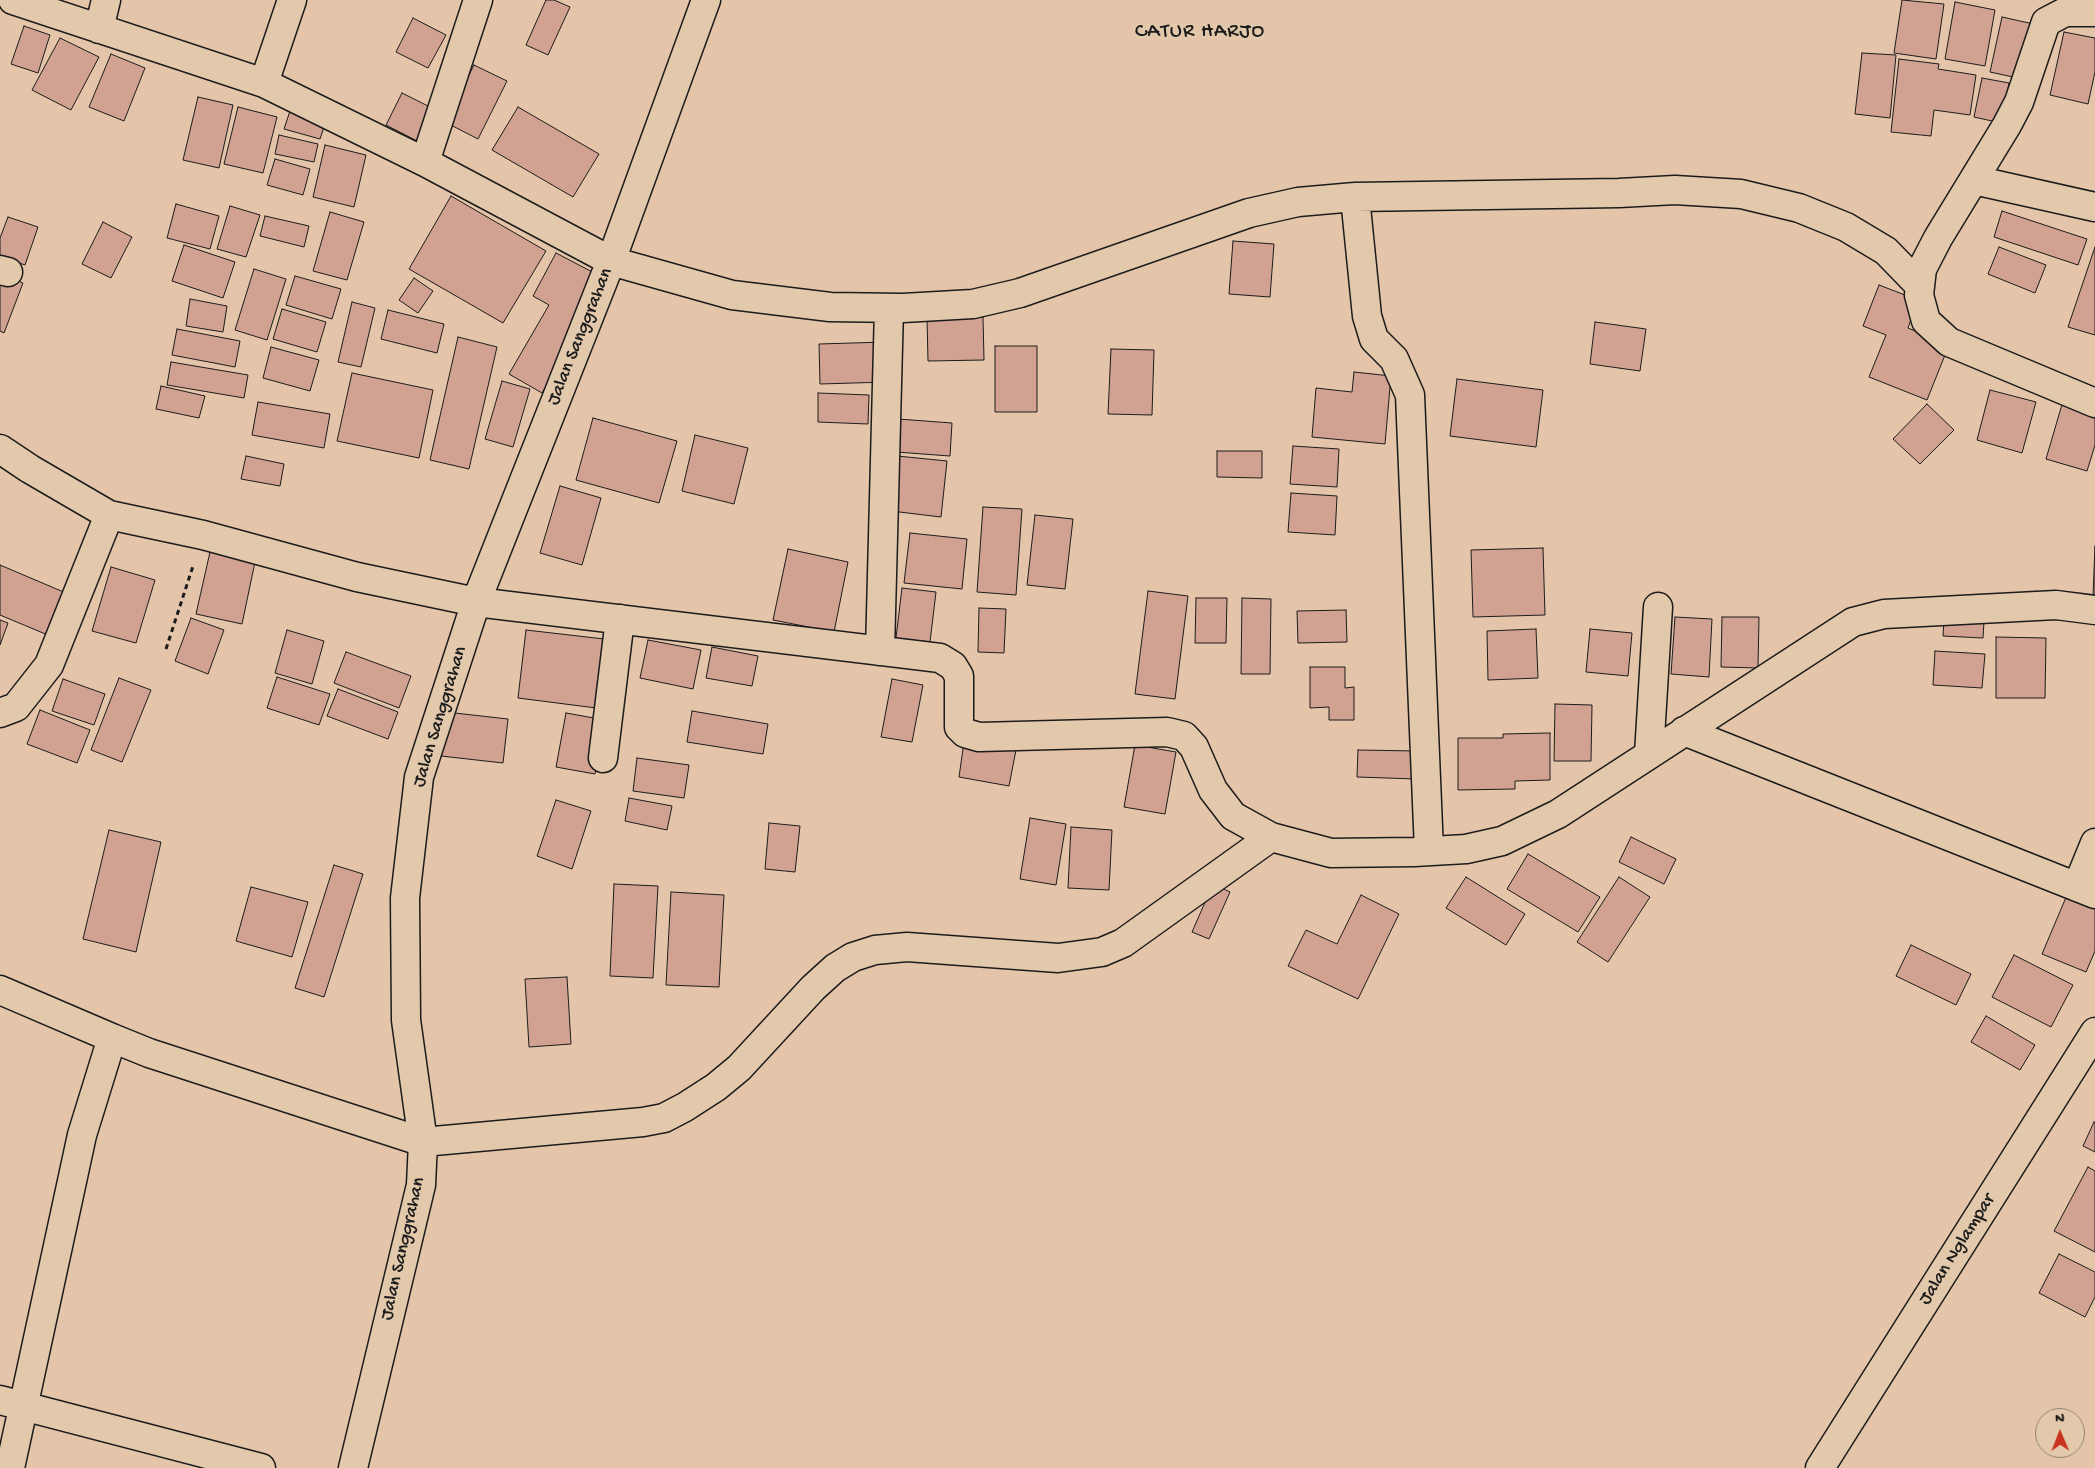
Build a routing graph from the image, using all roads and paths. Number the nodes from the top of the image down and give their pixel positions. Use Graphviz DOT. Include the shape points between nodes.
graph roads {
  1 [pos="13,0"];
  2 [pos="106,0"];
  3 [pos="292,0"];
  4 [pos="478,0"];
  5 [pos="706,0"];
  6 [pos="2095,12"];
  7 [pos="99,29"];
  8 [pos="264,83"];
  9 [pos="425,162"];
  10 [pos="1974,180"];
  11 [pos="1355,196"];
  12 [pos="2095,207"];
  13 [pos="611,262"];
  14 [pos="1920,285"];
  15 [pos="889,308"];
  16 [pos="2095,403"];
  17 [pos="0,449"];
  18 [pos="109,515"];
  19 [pos="203,535"];
  20 [pos="476,602"];
  21 [pos="1658,607"];
  22 [pos="2095,610"];
  23 [pos="620,619"];
  24 [pos="166,649"];
  25 [pos="880,651"];
  26 [pos="0,713"];
  27 [pos="1684,731"];
  28 [pos="1649,754"];
  29 [pos="603,758"];
  30 [pos="1271,837"];
  31 [pos="2095,843"];
  32 [pos="1429,851"];
  33 [pos="2086,891"];
  34 [pos="0,990"];
  35 [pos="2095,1032"];
  36 [pos="112,1038"];
  37 [pos="424,1142"];
  38 [pos="11,1403"];
  39 [pos="10,1468"];
  40 [pos="261,1468"];
  41 [pos="352,1468"];
  42 [pos="1820,1468"];
  1 -- 7 [label="street"];
  2 -- 7 [label="street"];
  3 -- 8 [label="street"];
  4 -- 9 [label="street"];
  5 -- 13 [label="street, Jalan Sanggrahan"];
  6 -- 10 [label="street" via="2065,12 2046,22 2019,102"];
  7 -- 8 [label="street"];
  8 -- 9 [label="street"];
  9 -- 13 [label="street"];
  10 -- 12 [label="street"];
  10 -- 14 [label="street" via="1922,269"];
  11 -- 14 [label="street" via="1675,190 1741,194 1800,208 1846,227 1886,251"];
  11 -- 15 [label="street" via="1298,202 1250,213 1020,293 973,304"];
  11 -- 32 [label="street" via="1367,316 1374,339 1394,359 1410,395"];
  13 -- 15 [label="street" via="732,295 830,307"];
  13 -- 20 [label="street, Jalan Sanggrahan"];
  14 -- 16 [label="street" via="1918,295 1926,320 1949,342"];
  15 -- 25 [label="street"];
  17 -- 18 [label="street"];
  18 -- 19 [label="street"];
  18 -- 26 [label="street" via="49,664 16,707"];
  19 -- 20 [label="street" via="357,577"];
  19 -- 24 [label="path"];
  20 -- 23 [label="street"];
  20 -- 37 [label="street, Jalan Sanggrahan" via="419,777 405,898 406,1020"];
  21 -- 28 [label="street"];
  22 -- 27 [label="street" via="2056,605 1884,614 1853,622"];
  23 -- 25 [label="street"];
  23 -- 29 [label="street"];
  25 -- 30 [label="street" via="940,658 953,666 958,676 959,727 965,733 979,737 1168,732 1184,736 1194,747 1213,790 1233,816"];
  27 -- 28 [label="street"];
  27 -- 33 [label="street"];
  28 -- 32 [label="street" via="1558,814 1502,841 1466,849"];
  30 -- 32 [label="street" via="1332,853"];
  30 -- 37 [label="street" via="1123,943 1102,952 1058,958 907,947 875,950 853,957 813,988 739,1068 708,1092 664,1118"];
  31 -- 33 [label="street"];
  34 -- 36 [label="street"];
  35 -- 42 [label="street, Jalan Nglampar"];
  36 -- 37 [label="street" via="149,1053"];
  36 -- 38 [label="street" via="82,1135"];
  37 -- 41 [label="street, Jalan Sanggrahan" via="421,1185"];
  38 -- 39 [label="street"];
  38 -- 40 [label="street"];
}
